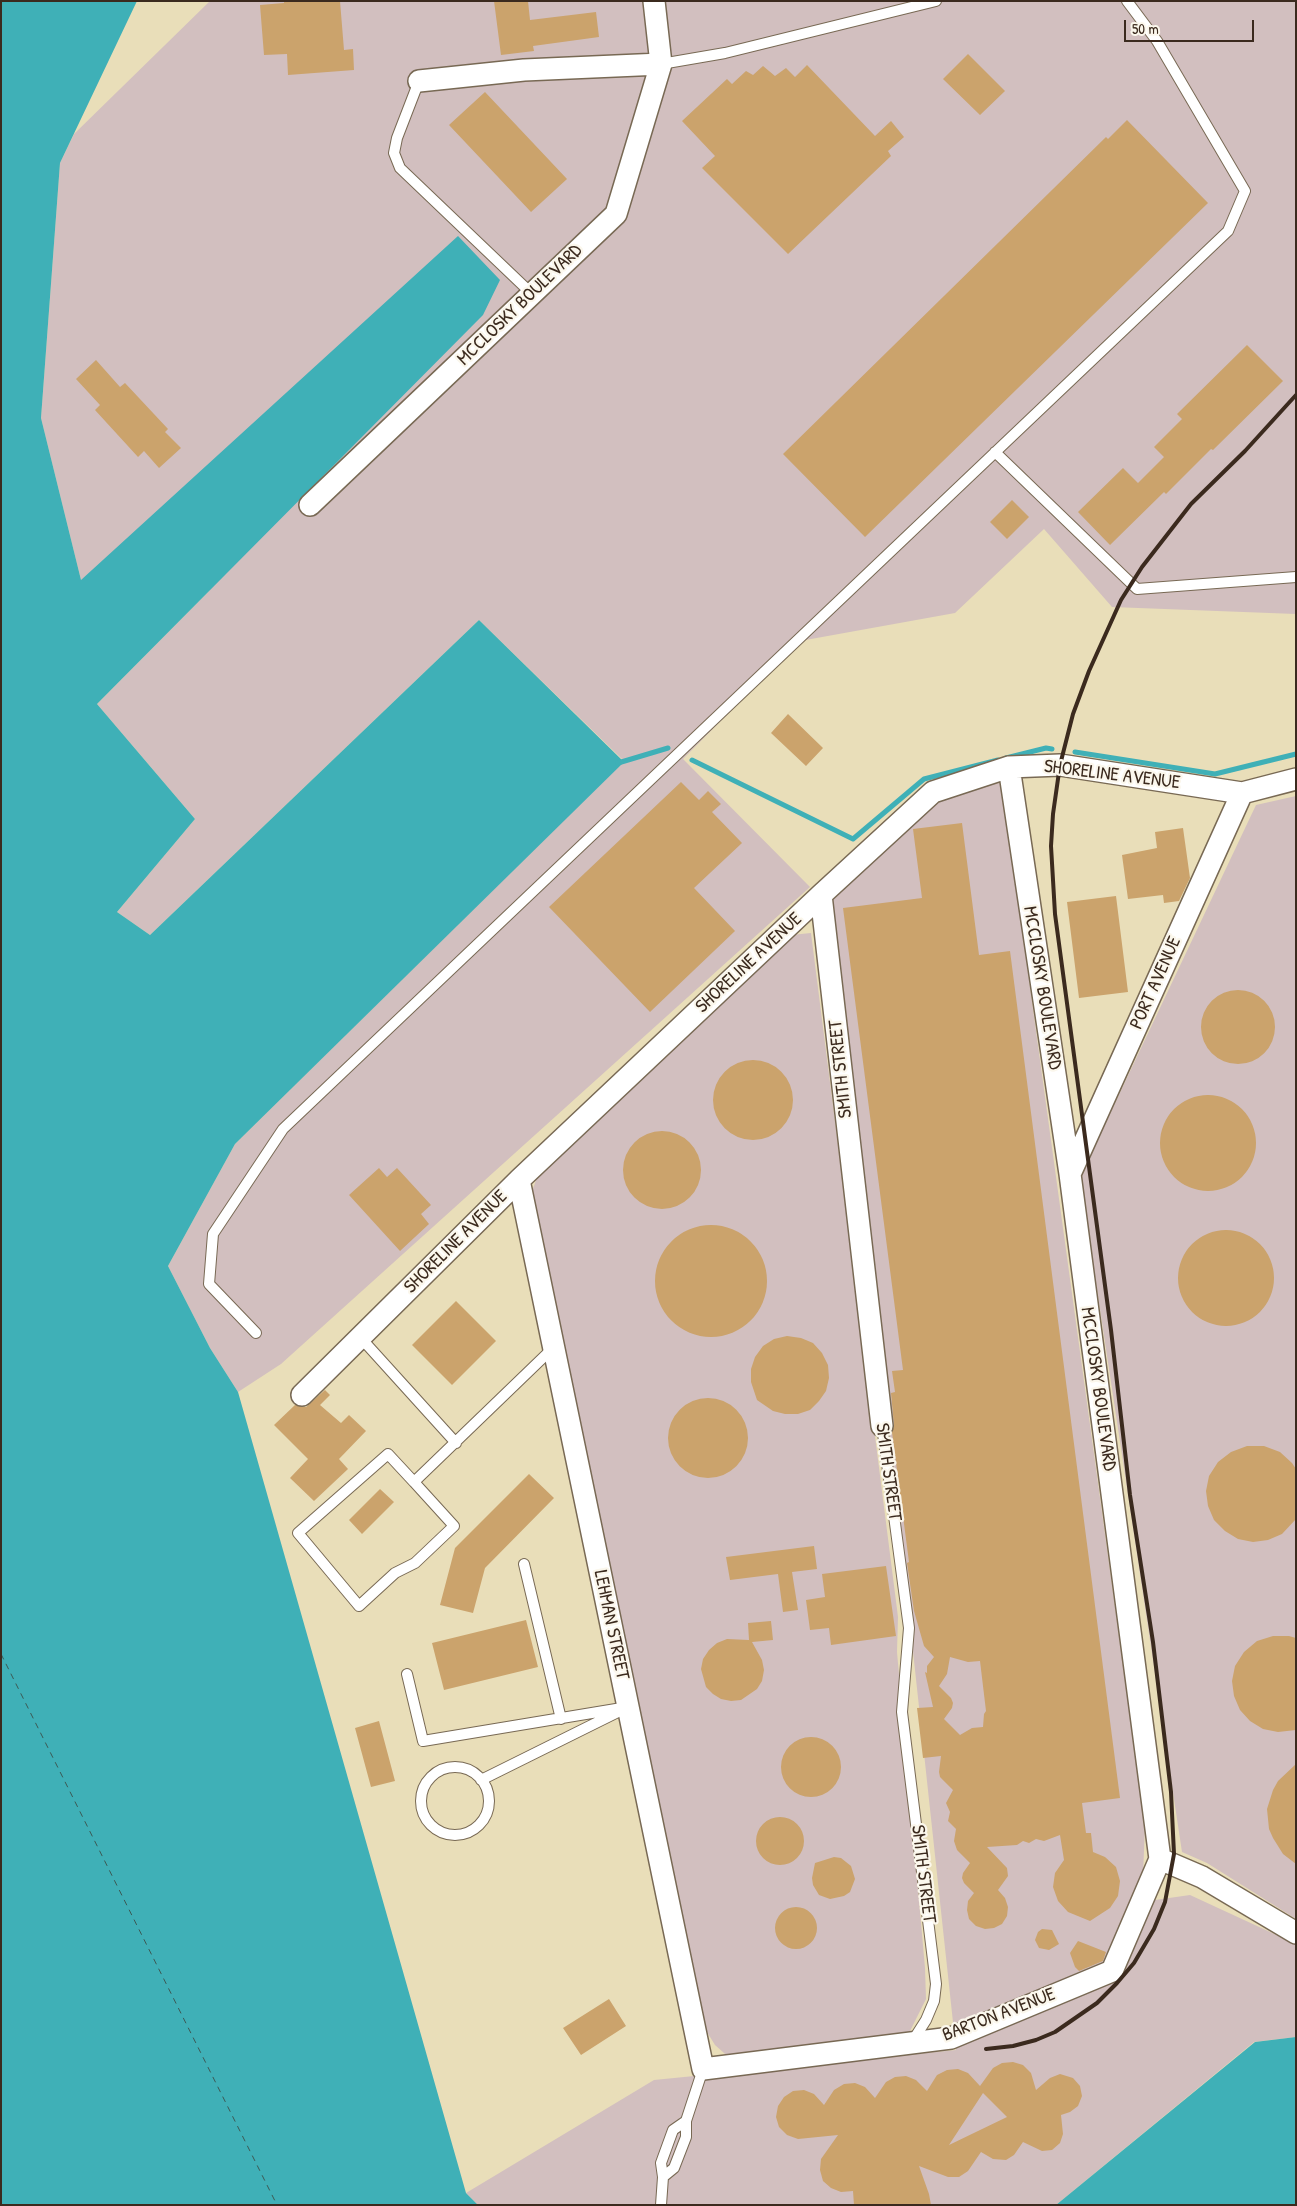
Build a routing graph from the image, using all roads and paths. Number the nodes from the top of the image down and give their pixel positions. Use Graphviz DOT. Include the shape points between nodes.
graph roads {
  1 [pos="654,1"];
  2 [pos="936,1"];
  3 [pos="1126,1"];
  4 [pos="661,64"];
  5 [pos="418,81"];
  6 [pos="532,294"];
  7 [pos="995,452"];
  8 [pos="310,505"];
  9 [pos="1296,577"];
  10 [pos="1008,767"];
  11 [pos="1296,779"];
  12 [pos="1242,793"];
  13 [pos="821,895"];
  14 [pos="1070,1174"];
  15 [pos="519,1180"];
  16 [pos="256,1333"];
  17 [pos="360,1337"];
  18 [pos="554,1347"];
  19 [pos="302,1395"];
  20 [pos="882,1426"];
  21 [pos="456,1442"];
  22 [pos="414,1482"];
  23 [pos="524,1564"];
  24 [pos="407,1674"];
  25 [pos="628,1708"];
  26 [pos="561,1719"];
  27 [pos="481,1780"];
  28 [pos="1160,1859"];
  29 [pos="1296,1933"];
  30 [pos="912,2043"];
  31 [pos="703,2069"];
  32 [pos="686,2121"];
  33 [pos="663,2177"];
  34 [pos="661,2205"];
  1 -- 4 [label="street, MCCLOSKY BOULEVARD"];
  2 -- 4 [label="lane" via="725,53"];
  3 -- 7 [label="lane" via="1157,41 1245,191 1228,231"];
  4 -- 5 [label="street" via="524,70"];
  4 -- 6 [label="street, MCCLOSKY BOULEVARD" via="616,214"];
  5 -- 6 [label="lane" via="394,153 400,168"];
  6 -- 8 [label="street, MCCLOSKY BOULEVARD"];
  7 -- 9 [label="lane" via="1137,590"];
  7 -- 16 [label="lane" via="283,1129 213,1234 209,1284"];
  10 -- 12 [label="street, SHORELINE AVENUE" via="1060,765"];
  10 -- 13 [label="street, SHORELINE AVENUE" via="933,792"];
  10 -- 14 [label="street, MCCLOSKY BOULEVARD"];
  11 -- 12 [label="street, SHORELINE AVENUE"];
  12 -- 14 [label="street, PORT AVENUE"];
  13 -- 15 [label="street, SHORELINE AVENUE"];
  13 -- 20 [label="street, SMITH STREET"];
  14 -- 28 [label="street, MCCLOSKY BOULEVARD"];
  15 -- 17 [label="street, SHORELINE AVENUE"];
  15 -- 18 [label="street, LEHMAN STREET"];
  17 -- 19 [label="street, SHORELINE AVENUE"];
  17 -- 21 [label="lane"];
  18 -- 21 [label="lane"];
  18 -- 25 [label="street, LEHMAN STREET"];
  20 -- 30 [label="lane, SMITH STREET" via="909,1628 902,1712 936,1984 934,2001"];
  21 -- 22 [label="lane"];
  22 -- 22 [label="lane" via="388,1454 298,1533 359,1606 395,1573 415,1563 454,1526"];
  23 -- 26 [label="lane"];
  24 -- 26 [label="lane" via="423,1741"];
  25 -- 26 [label="lane"];
  25 -- 27 [label="lane"];
  25 -- 31 [label="street, LEHMAN STREET"];
  27 -- 27 [label="lane" via="461,1768 449,1767 438,1771 429,1778 420,1797 424,1818 435,1829 450,1835 472,1831 481,1824 489,1802"];
  28 -- 29 [label="street" via="1202,1877"];
  28 -- 30 [label="street, BARTON AVENUE" via="1112,1971 951,2038"];
  30 -- 31 [label="street, BARTON AVENUE"];
  31 -- 32 [label="lane"];
  32 -- 33 [label="lane" via="686,2137 674,2168"];
  32 -- 33 [label="lane" via="673,2130 661,2163"];
  33 -- 34 [label="lane"];
}
